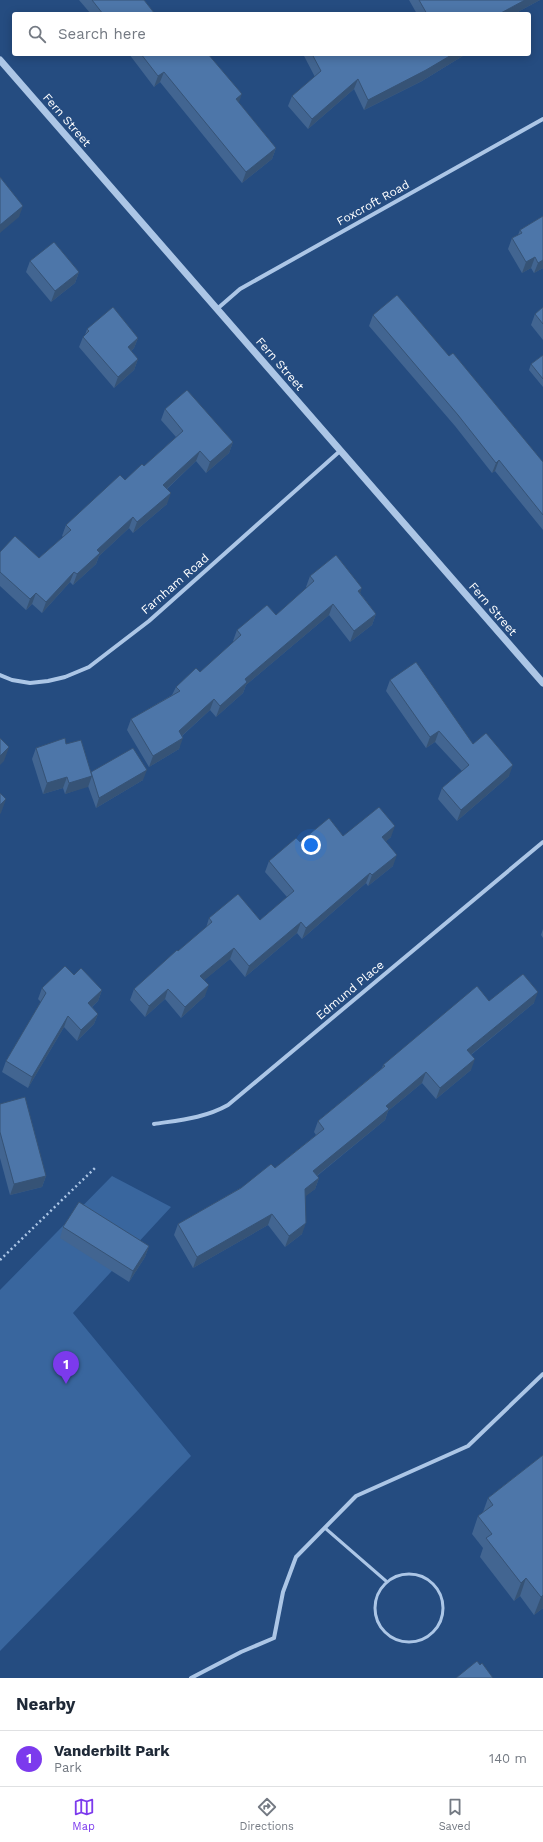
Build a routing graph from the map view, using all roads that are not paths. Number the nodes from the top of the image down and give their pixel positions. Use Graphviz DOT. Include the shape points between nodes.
graph roads {
  1 [pos="0,60"];
  2 [pos="543,119"];
  3 [pos="217,309"];
  4 [pos="340,451"];
  5 [pos="0,675"];
  6 [pos="543,683"];
  7 [pos="543,842"];
  8 [pos="154,1124"];
  9 [pos="543,1374"];
  10 [pos="325,1528"];
  11 [pos="386,1581"];
  12 [pos="191,1678"];
  1 -- 3 [label="street, Fern Street"];
  2 -- 3 [label="street, Foxcroft Road" via="240,289"];
  3 -- 4 [label="street, Fern Street"];
  4 -- 5 [label="street, Farnham Road" via="148,621 89,667 66,677 30,683"];
  4 -- 6 [label="street, Fern Street"];
  7 -- 8 [label="street, Edmund Place" via="228,1105 198,1117"];
  9 -- 10 [label="street" via="468,1446 356,1496"];
  10 -- 11 [label="lane"];
  10 -- 12 [label="street" via="296,1557 283,1592 274,1638"];
  11 -- 11 [label="lane" via="410,1573 431,1581 439,1590 443,1601 440,1624 433,1633 423,1639 401,1642 391,1638 383,1630 374,1610 376,1599"];
}
